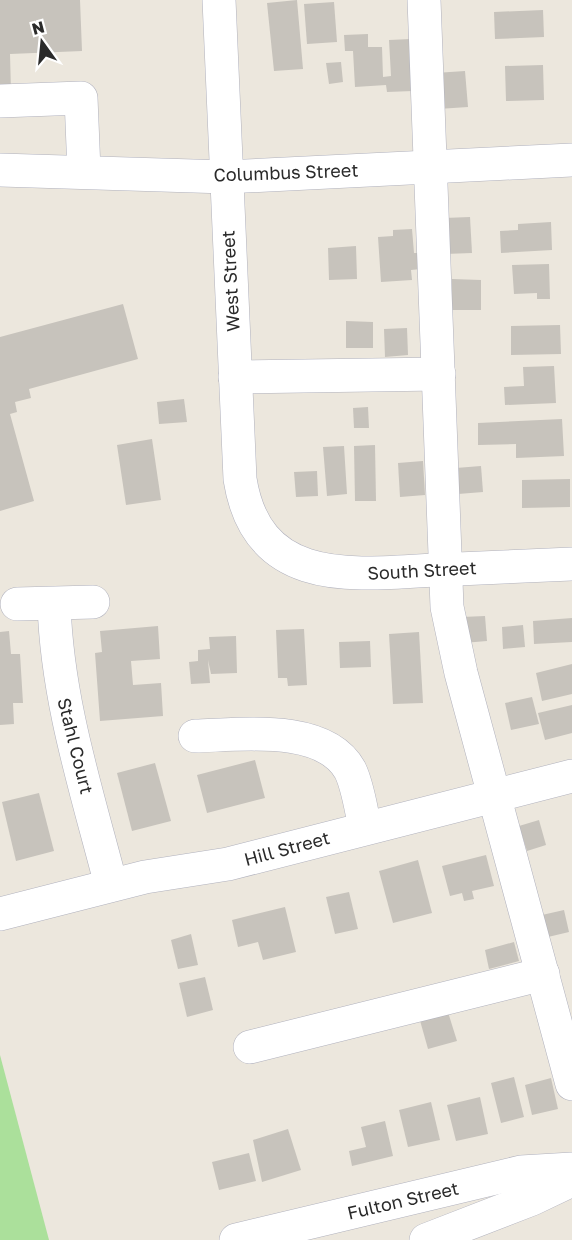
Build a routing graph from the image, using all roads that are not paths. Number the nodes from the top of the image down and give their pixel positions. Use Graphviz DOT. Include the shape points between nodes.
graph roads {
  1 [pos="219,0"];
  2 [pos="424,0"];
  3 [pos="0,101"];
  4 [pos="572,160"];
  5 [pos="430,166"];
  6 [pos="0,170"];
  7 [pos="84,171"];
  8 [pos="226,177"];
  9 [pos="440,374"];
  10 [pos="235,377"];
  11 [pos="277,551"];
  12 [pos="572,564"];
  13 [pos="445,570"];
  14 [pos="93,602"];
  15 [pos="17,604"];
  16 [pos="54,604"];
  17 [pos="195,736"];
  18 [pos="572,776"];
  19 [pos="496,795"];
  20 [pos="365,827"];
  21 [pos="111,885"];
  22 [pos="0,914"];
  23 [pos="543,974"];
  24 [pos="250,1047"];
  25 [pos="572,1084"];
  26 [pos="572,1169"];
  27 [pos="572,1180"];
  28 [pos="236,1240"];
  29 [pos="426,1240"];
  1 -- 8 [label="street, West Street"];
  2 -- 5 [label="street"];
  3 -- 7 [label="street" via="81,98"];
  4 -- 5 [label="street, Columbus Street"];
  5 -- 8 [label="street, Columbus Street"];
  5 -- 9 [label="street"];
  6 -- 7 [label="street, Columbus Street"];
  7 -- 8 [label="street, Columbus Street"];
  8 -- 10 [label="street, West Street"];
  9 -- 10 [label="street"];
  9 -- 13 [label="street"];
  10 -- 11 [label="street, West Street" via="245,505 255,527"];
  11 -- 13 [label="street, South Street" via="329,572"];
  12 -- 13 [label="street, South Street"];
  13 -- 19 [label="street" via="453,637"];
  14 -- 16 [label="street"];
  15 -- 16 [label="street"];
  16 -- 21 [label="street, Stahl Court" via="57,658 66,711"];
  17 -- 20 [label="street" via="296,735 331,752 350,771"];
  18 -- 19 [label="street, Hill Street"];
  19 -- 20 [label="street, Hill Street"];
  19 -- 23 [label="street"];
  20 -- 21 [label="street, Hill Street" via="228,864"];
  21 -- 22 [label="street, Hill Street"];
  23 -- 24 [label="street"];
  23 -- 25 [label="street"];
  26 -- 28 [label="street, Fulton Street" via="522,1173"];
  27 -- 29 [label="street, Fulton Street"];
}
